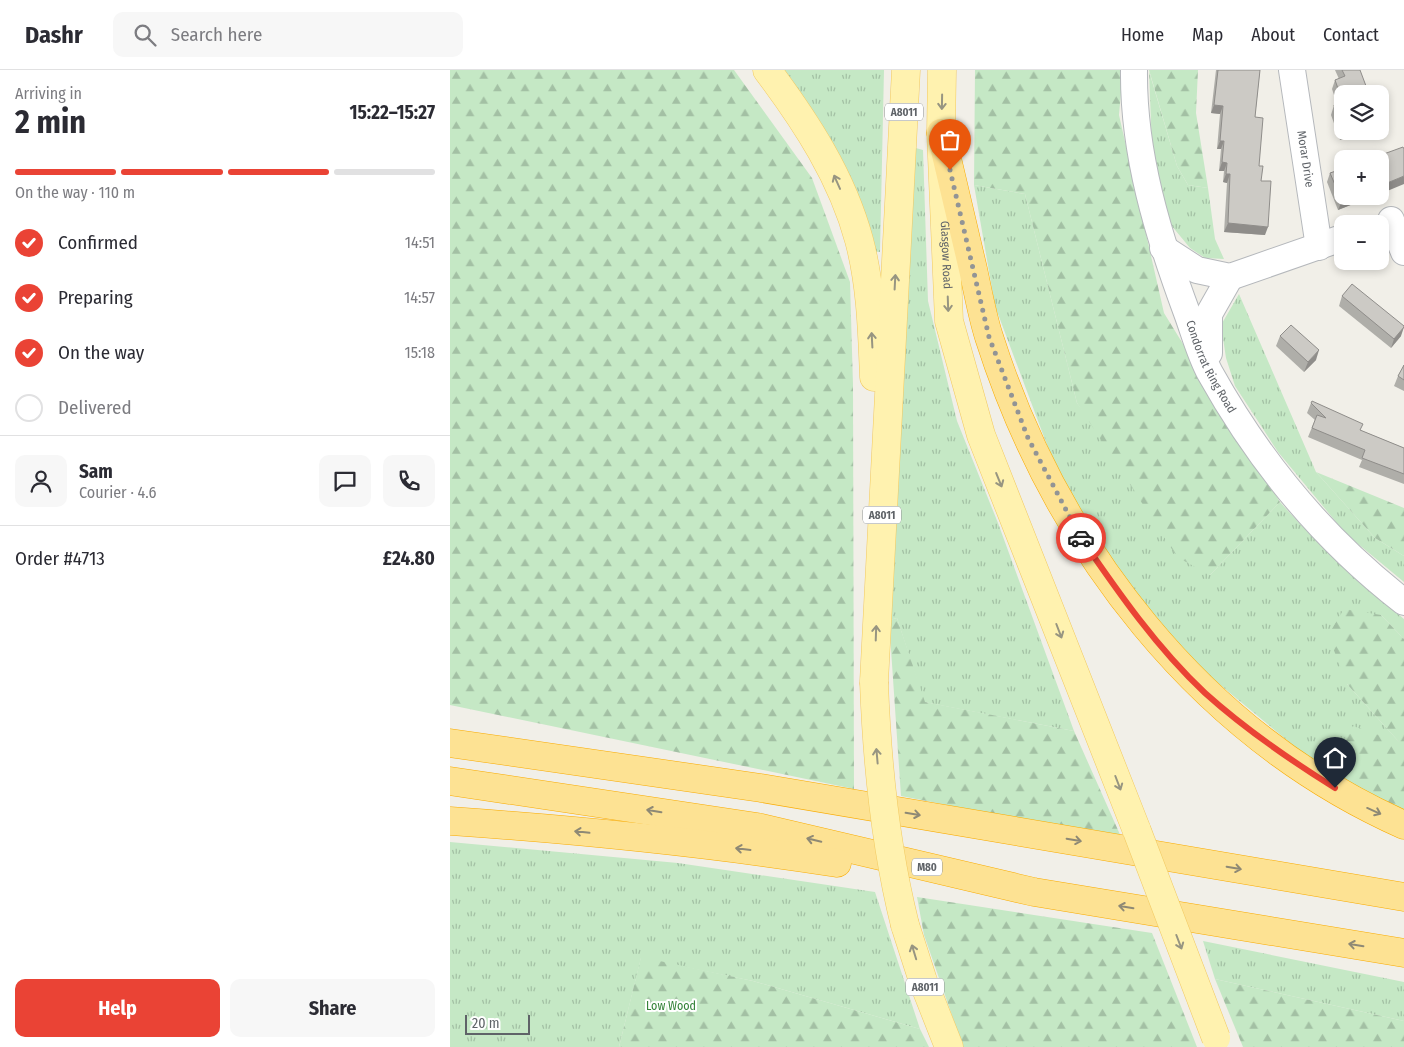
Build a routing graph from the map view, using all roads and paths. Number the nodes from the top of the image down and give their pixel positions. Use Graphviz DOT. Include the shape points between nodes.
graph roads {
  1 [pos="767,70"];
  2 [pos="906,70"];
  3 [pos="942,70"];
  4 [pos="1134,70"];
  5 [pos="1292,70"];
  6 [pos="941,133"];
  7 [pos="1392,220"];
  8 [pos="1331,243"];
  9 [pos="1163,248"];
  10 [pos="1404,252"];
  11 [pos="1230,277"];
  12 [pos="1209,371"];
  13 [pos="880,546"];
  14 [pos="1404,602"];
  15 [pos="450,724"];
  16 [pos="450,743"];
  17 [pos="450,781"];
  18 [pos="761,788"];
  19 [pos="450,821"];
  20 [pos="1404,825"];
  21 [pos="1034,892"];
  22 [pos="1404,897"];
  23 [pos="1404,953"];
  24 [pos="1217,1042"];
  25 [pos="949,1047"];
  13 -- 1 [label="main road, one-way" via="871,310 859,241 832,170 793,105"];
  13 -- 2 [label="main road, A8011, one-way"];
  3 -- 6 [label="main road, Glasgow Road / A8011, one-way"];
  4 -- 9 [label="street, Condorrat Ring Road" via="1138,136"];
  5 -- 8 [label="street, Morar Drive"];
  6 -- 20 [label="highway, one-way" via="989,337 1028,438 1076,531 1133,614 1205,693 1288,758 1366,808"];
  6 -- 24 [label="main road, Glasgow Road, one-way, bridge" via="949,321 981,435"];
  7 -- 10 [label="street"];
  8 -- 11 [label="street, Morar Drive"];
  9 -- 11 [label="street" via="1197,270"];
  9 -- 12 [label="street, Condorrat Ring Road"];
  11 -- 12 [label="street" via="1209,314"];
  12 -- 14 [label="street, Condorrat Ring Road" via="1251,440 1315,522"];
  25 -- 13 [label="main road, A8011, one-way, bridge" via="905,925 880,794 874,682"];
  15 -- 18 [label="highway"];
  16 -- 18 [label="highway"];
  21 -- 17 [label="highway, M80, one-way" via="756,827"];
  18 -- 22 [label="highway, one-way"];
  21 -- 19 [label="highway, one-way" via="742,848"];
  23 -- 21 [label="highway, M80, one-way"];
}
